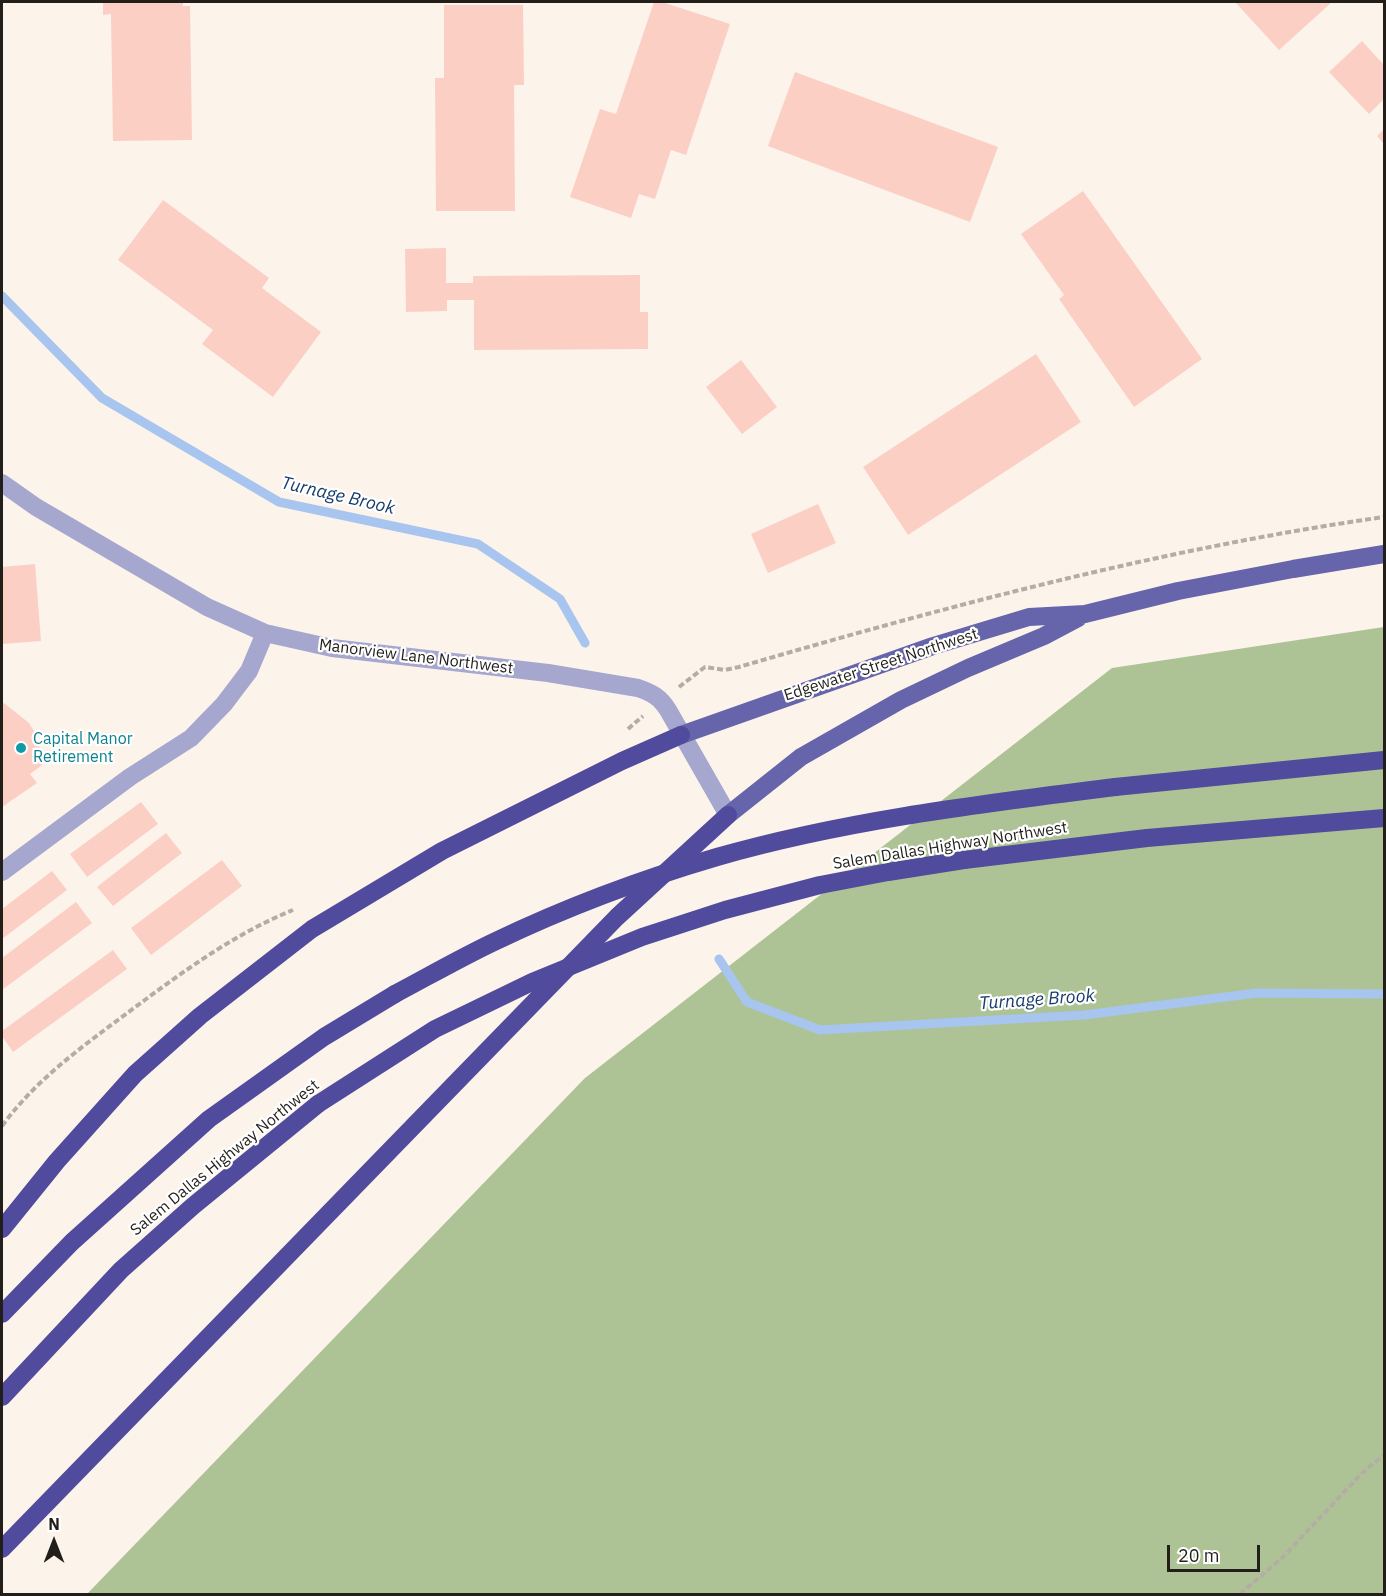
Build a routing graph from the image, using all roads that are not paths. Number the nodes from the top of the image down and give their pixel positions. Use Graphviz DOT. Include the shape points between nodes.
graph roads {
  1 [pos="2,483"];
  2 [pos="1384,554"];
  3 [pos="1085,614"];
  4 [pos="265,633"];
  5 [pos="681,735"];
  6 [pos="1384,760"];
  7 [pos="728,815"];
  8 [pos="1384,818"];
  9 [pos="2,872"];
  10 [pos="2,1229"];
  11 [pos="2,1314"];
  12 [pos="2,1397"];
  13 [pos="2,1549"];
  1 -- 4 [label="street, Manorview Lane Northwest" via="207,607"];
  2 -- 3 [label="main road, Edgewater Street Northwest" via="1178,591"];
  3 -- 5 [label="main road, Edgewater Street Northwest" via="1029,617 933,646"];
  3 -- 7 [label="main road, Edgewater Street Northwest" via="901,700 801,757"];
  4 -- 5 [label="street, Manorview Lane Northwest" via="332,648 549,673 638,688 658,696"];
  4 -- 9 [label="street" via="249,671 191,738 130,777"];
  5 -- 7 [label="street, Manorview Lane Northwest"];
  5 -- 10 [label="highway" via="442,851 312,929 200,1016 135,1074"];
  6 -- 11 [label="highway, Salem Dallas Highway Northwest, bridge" via="943,809 717,857 609,893 506,936 395,994 324,1037 209,1119 72,1242"];
  7 -- 13 [label="highway" via="601,933"];
  8 -- 12 [label="highway, Salem Dallas Highway Northwest, bridge" via="1147,838 964,860 820,885 642,937 532,982 435,1029 318,1104 122,1270"];
}
